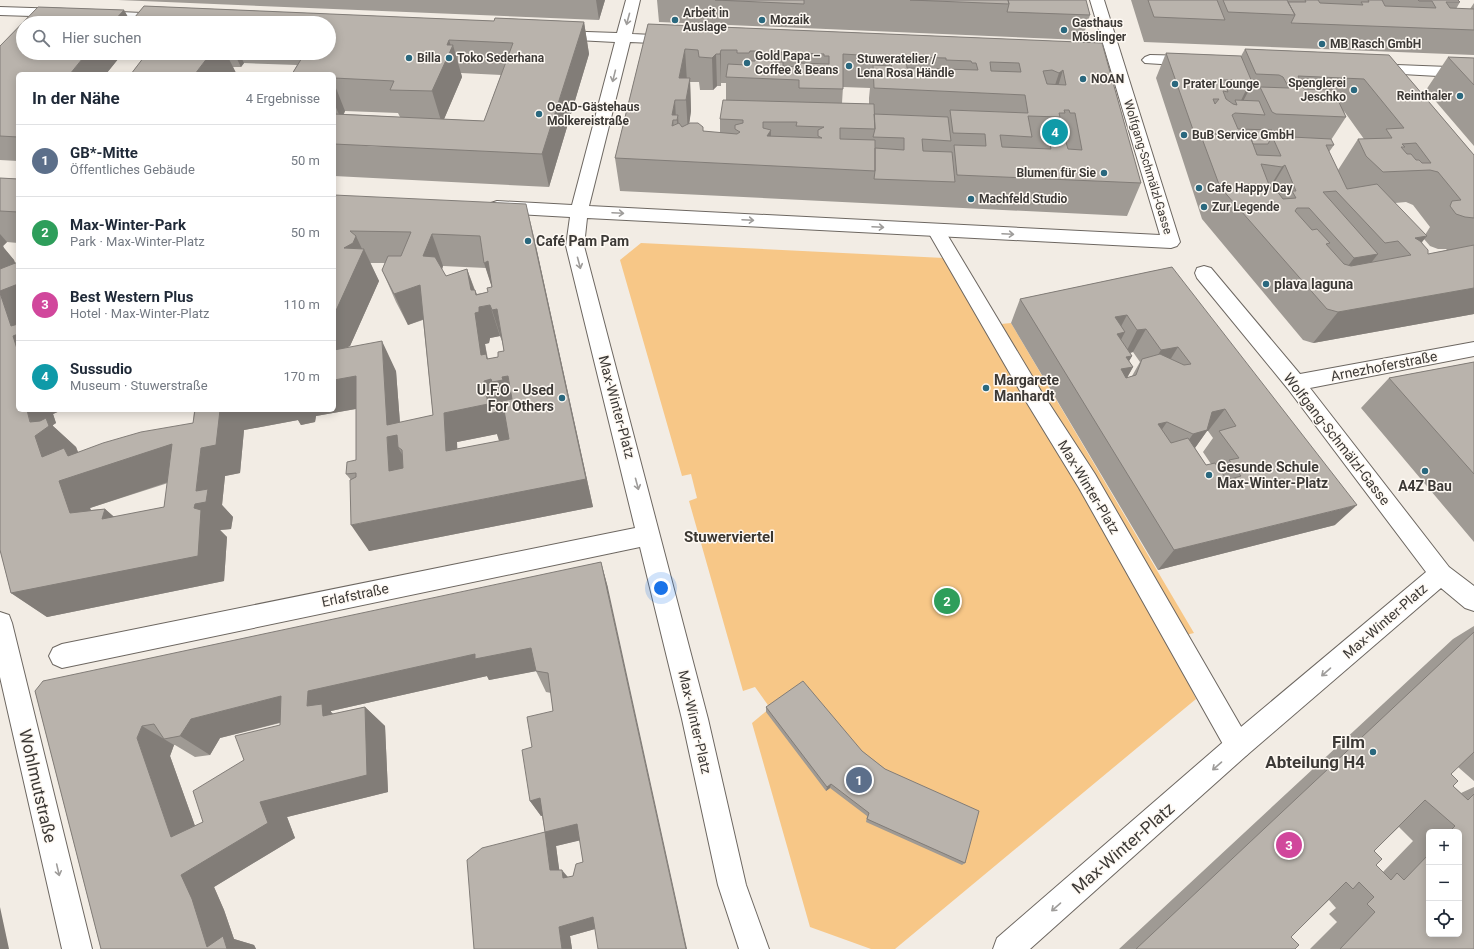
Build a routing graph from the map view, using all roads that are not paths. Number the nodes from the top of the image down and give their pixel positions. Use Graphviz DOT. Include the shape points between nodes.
graph roads {
  1 [pos="56,0"];
  2 [pos="633,0"];
  3 [pos="1097,0"];
  4 [pos="0,11"];
  5 [pos="29,16"];
  6 [pos="42,16"];
  7 [pos="60,16"];
  8 [pos="128,16"];
  9 [pos="544,34"];
  10 [pos="623,38"];
  11 [pos="686,41"];
  12 [pos="1150,60"];
  13 [pos="1205,62"];
  14 [pos="1355,68"];
  15 [pos="1474,73"];
  16 [pos="477,206"];
  17 [pos="579,211"];
  18 [pos="936,230"];
  19 [pos="1204,273"];
  20 [pos="1474,349"];
  21 [pos="1295,383"];
  22 [pos="649,535"];
  23 [pos="1440,574"];
  24 [pos="1474,600"];
  25 [pos="0,623"];
  26 [pos="62,656"];
  27 [pos="1238,746"];
  28 [pos="77,949"];
  29 [pos="754,949"];
  30 [pos="1008,949"];
  1 -- 6 [label="street"];
  2 -- 10 [label="street, Max-Winter-Platz, one-way"];
  18 -- 3 [label="street, Wolfgang-Schmälzl-Gasse, one-way" via="1171,242 1106,58"];
  4 -- 5 [label="street"];
  7 -- 8 [label="street"];
  9 -- 10 [label="street"];
  10 -- 11 [label="street"];
  10 -- 17 [label="street, Max-Winter-Platz, one-way"];
  12 -- 13 [label="street"];
  14 -- 15 [label="street"];
  16 -- 17 [label="street"];
  17 -- 18 [label="street, one-way"];
  17 -- 22 [label="street, Max-Winter-Platz, one-way" via="575,246"];
  18 -- 27 [label="street, Max-Winter-Platz" via="1034,397 1087,481"];
  19 -- 21 [label="street, Wolfgang-Schmälzl-Gasse"];
  20 -- 21 [label="street, Arnezhoferstraße"];
  21 -- 23 [label="street, Wolfgang-Schmälzl-Gasse"];
  22 -- 26 [label="street, Erlafstraße"];
  22 -- 29 [label="street, Max-Winter-Platz" via="695,719 732,885"];
  23 -- 24 [label="street, Wolfgang-Schmälzl-Gasse"];
  23 -- 27 [label="street, Max-Winter-Platz, one-way"];
  25 -- 28 [label="street, Wohlmutstraße, one-way"];
  27 -- 30 [label="street, Max-Winter-Platz, one-way"];
}
